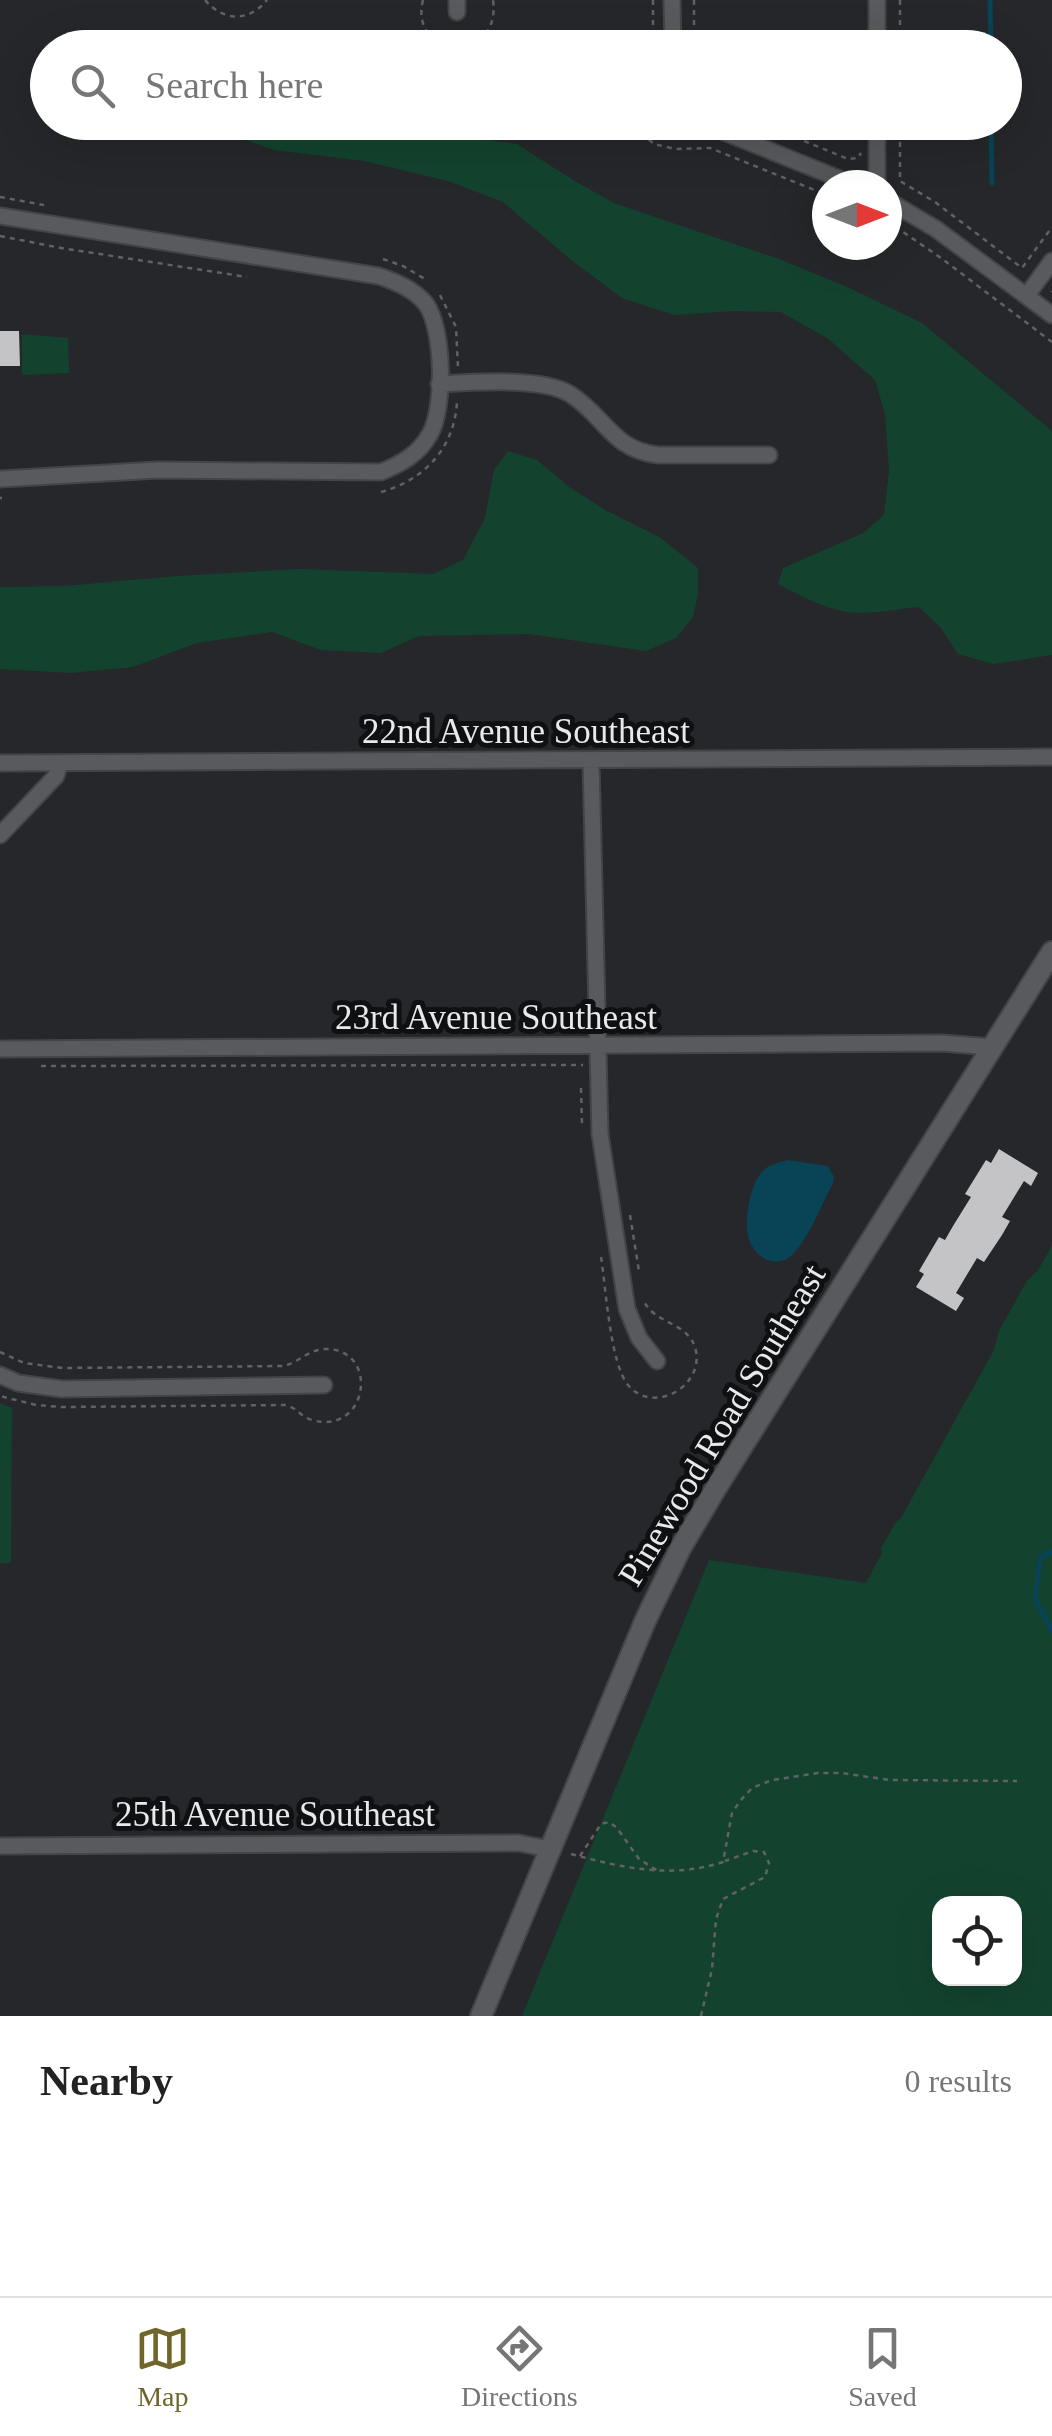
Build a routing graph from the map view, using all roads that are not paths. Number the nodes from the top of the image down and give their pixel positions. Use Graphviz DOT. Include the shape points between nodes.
graph roads {
  1 [pos="672,0"];
  2 [pos="876,0"];
  3 [pos="673,30"];
  4 [pos="876,30"];
  5 [pos="744,140"];
  6 [pos="876,140"];
  7 [pos="818,170"];
  8 [pos="876,170"];
  9 [pos="902,209"];
  10 [pos="0,216"];
  11 [pos="1052,261"];
  12 [pos="1027,296"];
  13 [pos="1052,315"];
  14 [pos="439,384"];
  15 [pos="769,456"];
  16 [pos="0,479"];
  17 [pos="1052,757"];
  18 [pos="591,760"];
  19 [pos="0,763"];
  20 [pos="60,763"];
  21 [pos="0,834"];
  22 [pos="1052,952"];
  23 [pos="598,1046"];
  24 [pos="992,1047"];
  25 [pos="0,1049"];
  26 [pos="658,1361"];
  27 [pos="0,1375"];
  28 [pos="324,1386"];
  29 [pos="0,1846"];
  30 [pos="549,1849"];
  31 [pos="481,2016"];
  1 -- 3 [label="street"];
  2 -- 4 [label="street"];
  5 -- 7 [label="street"];
  6 -- 8 [label="street"];
  9 -- 12 [label="street"];
  10 -- 14 [label="street" via="392,280 428,306 439,337"];
  11 -- 12 [label="street"];
  12 -- 13 [label="street"];
  14 -- 15 [label="street" via="559,389 620,442 644,454"];
  14 -- 16 [label="street" via="430,436 410,458 381,472 158,470"];
  17 -- 18 [label="street, 22nd Avenue Southeast"];
  18 -- 20 [label="street, 22nd Avenue Southeast"];
  18 -- 23 [label="street"];
  19 -- 20 [label="street, 22nd Avenue Southeast"];
  20 -- 21 [label="street" via="56,776"];
  22 -- 24 [label="street, Pinewood Road Southeast"];
  23 -- 24 [label="street, 23rd Avenue Southeast"];
  23 -- 25 [label="street, 23rd Avenue Southeast"];
  23 -- 26 [label="street" via="600,1134 627,1308"];
  24 -- 30 [label="street, Pinewood Road Southeast" via="682,1547"];
  27 -- 28 [label="street" via="62,1388"];
  29 -- 30 [label="street, 25th Avenue Southeast" via="494,1843"];
  30 -- 31 [label="street, Pinewood Road Southeast"];
}
